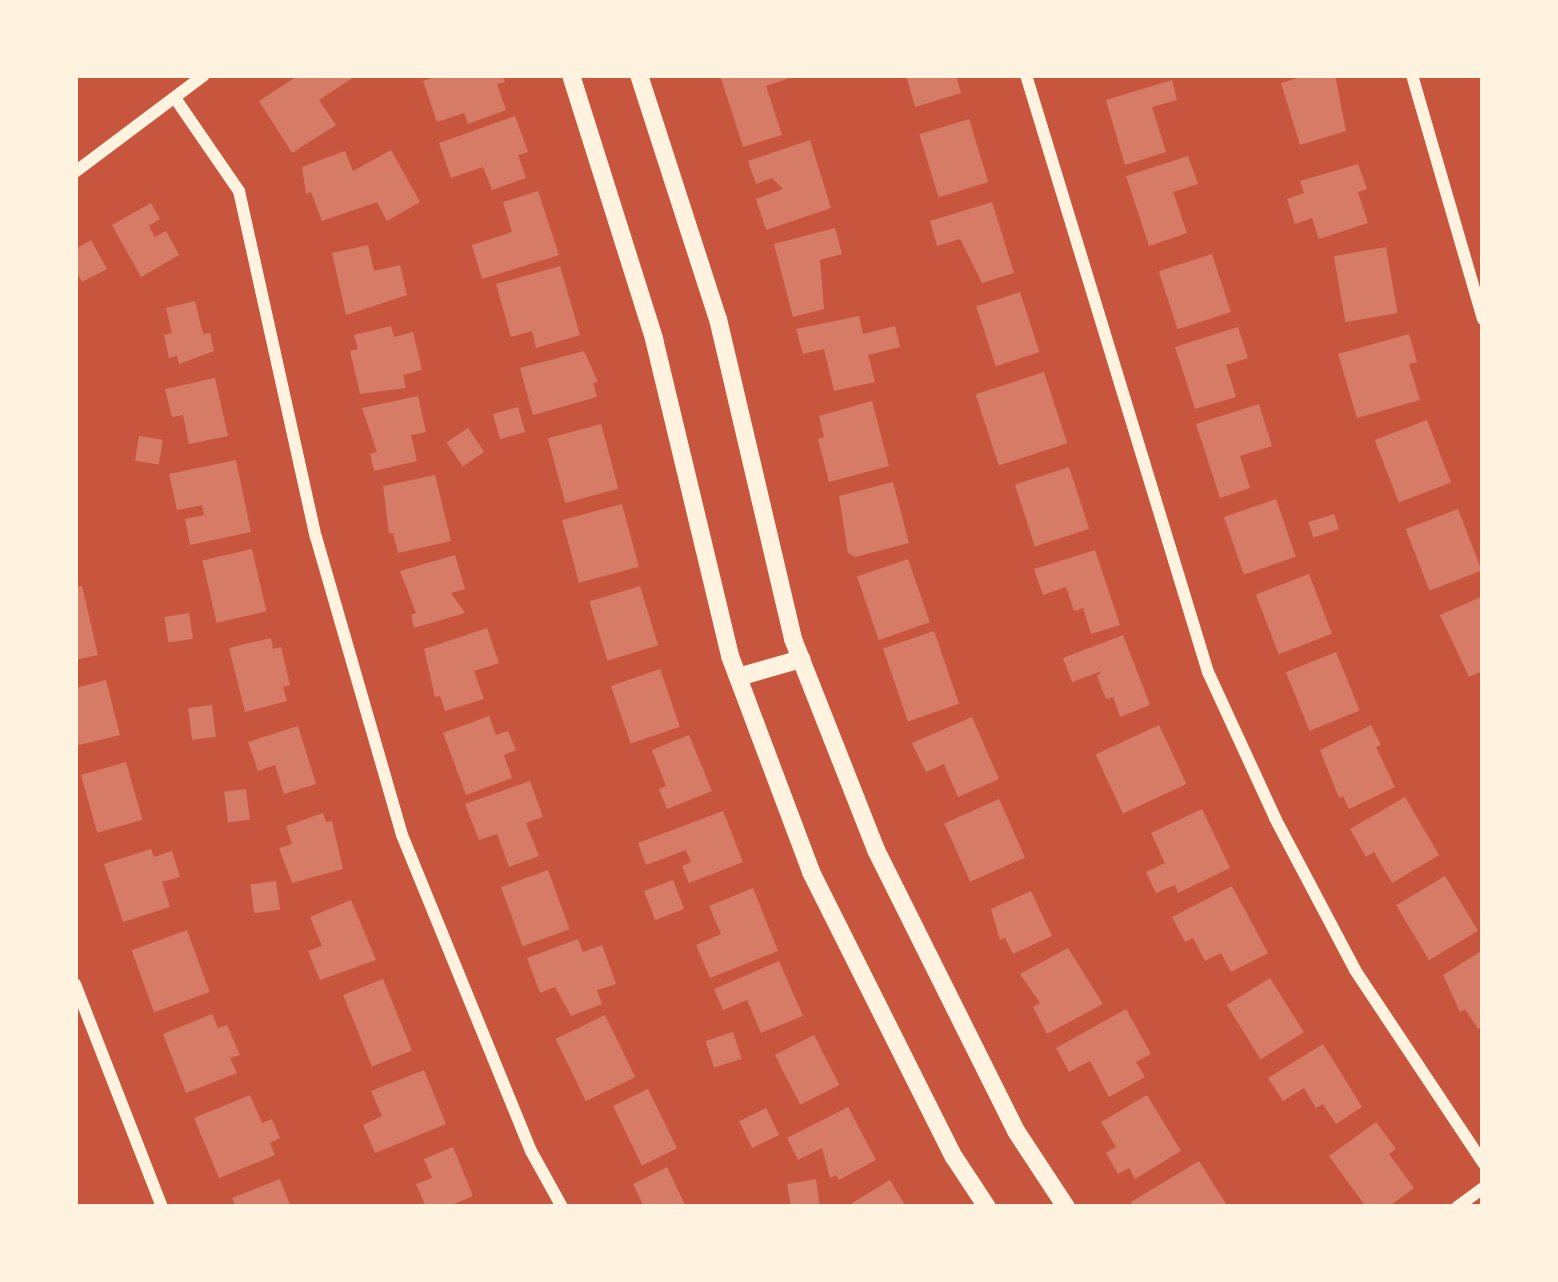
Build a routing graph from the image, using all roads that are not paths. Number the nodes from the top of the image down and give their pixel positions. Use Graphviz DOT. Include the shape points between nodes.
graph roads {
  1 [pos="204,75"];
  2 [pos="571,75"];
  3 [pos="639,75"];
  4 [pos="1026,75"];
  5 [pos="1412,75"];
  6 [pos="175,98"];
  7 [pos="75,172"];
  8 [pos="1483,319"];
  9 [pos="801,659"];
  10 [pos="738,677"];
  11 [pos="75,984"];
  12 [pos="1483,1163"];
  13 [pos="1483,1188"];
  14 [pos="162,1207"];
  15 [pos="562,1207"];
  16 [pos="987,1207"];
  17 [pos="1066,1207"];
  18 [pos="1457,1207"];
  1 -- 6 [label="street"];
  2 -- 10 [label="main road" via="654,339"];
  3 -- 9 [label="main road" via="718,319"];
  4 -- 12 [label="street" via="1208,672 1355,970"];
  5 -- 8 [label="street"];
  6 -- 7 [label="street"];
  6 -- 15 [label="street" via="239,191 316,537 402,835 531,1151"];
  9 -- 10 [label="main road"];
  9 -- 17 [label="main road" via="876,850 1016,1131"];
  10 -- 16 [label="main road" via="811,872"];
  11 -- 14 [label="street"];
  13 -- 18 [label="street"];
}
